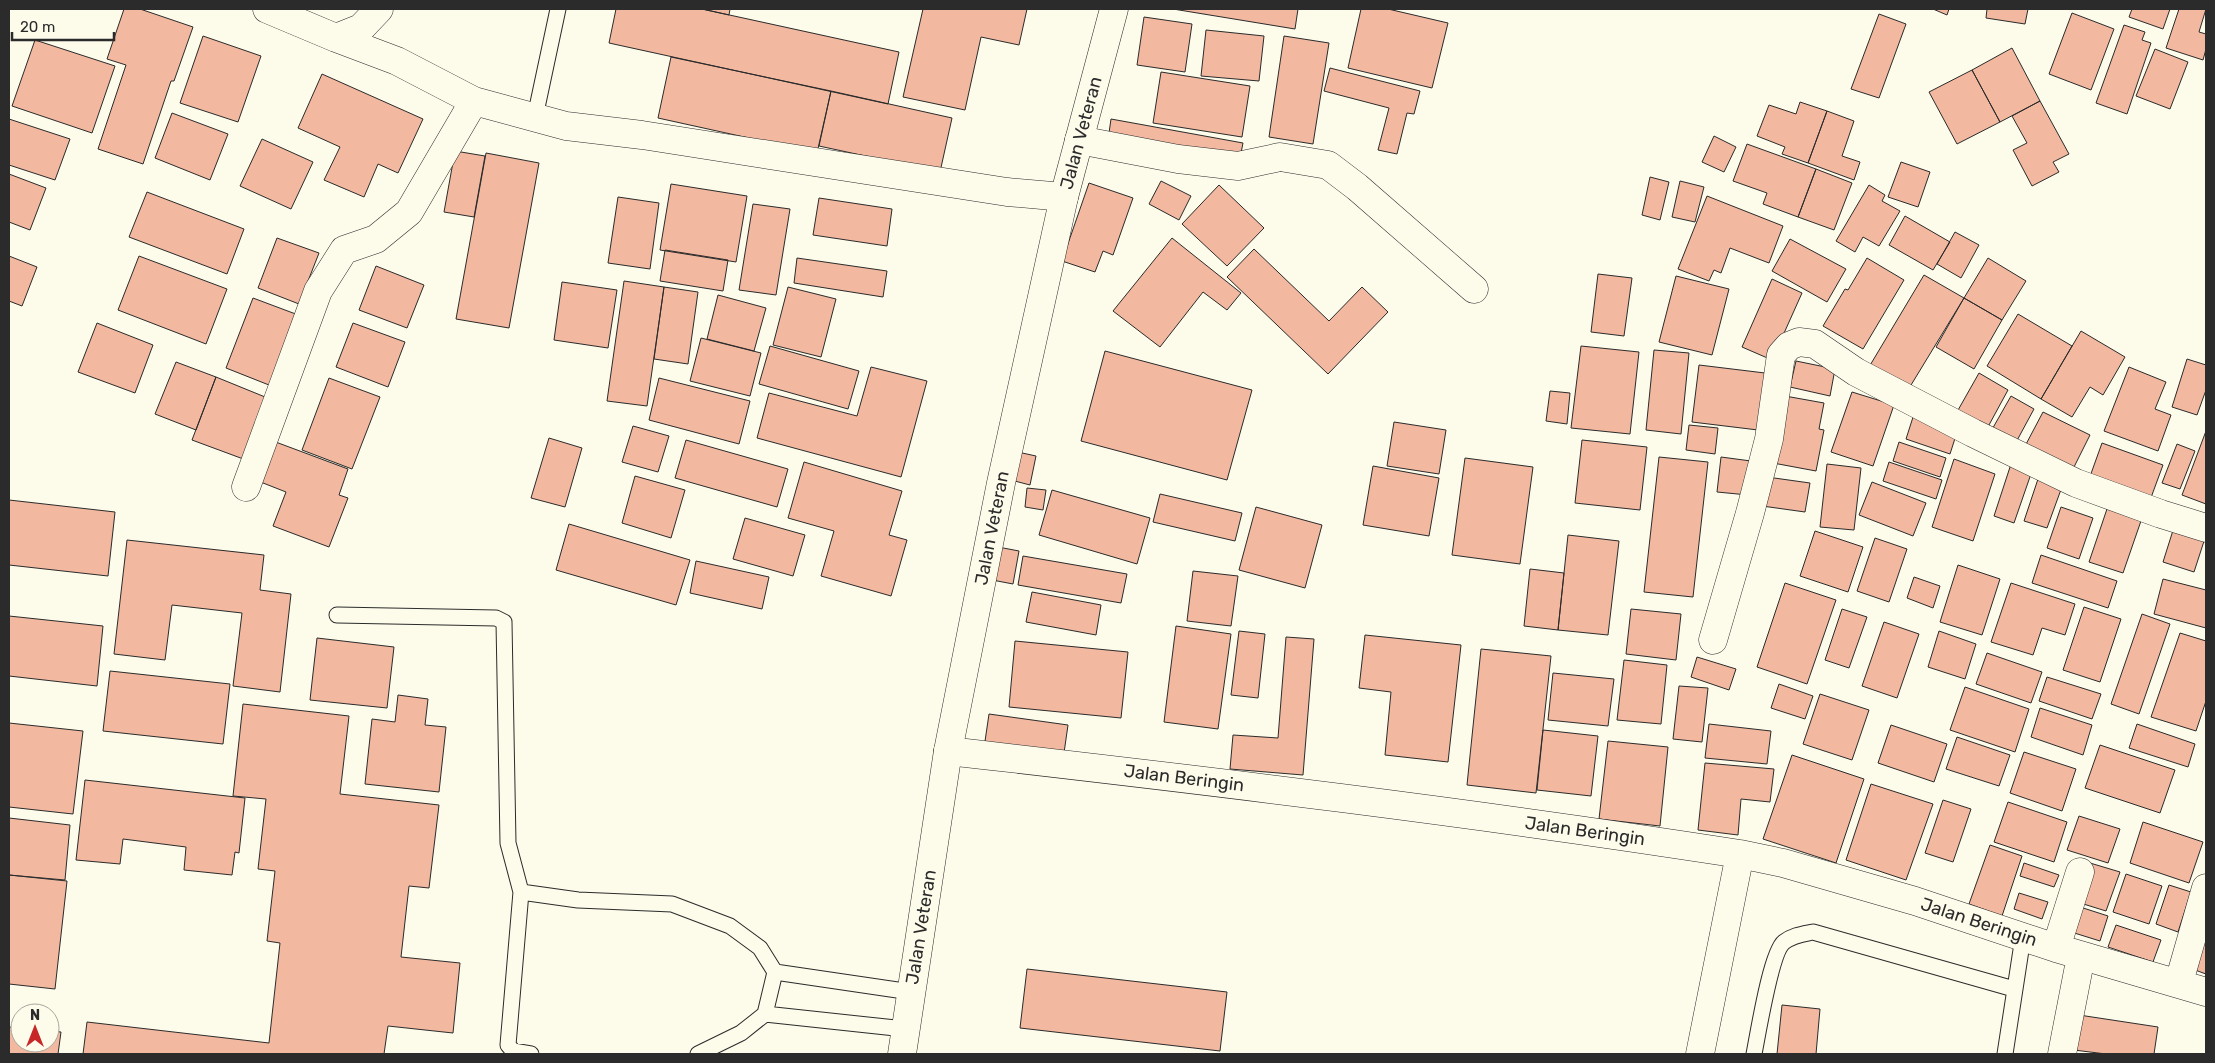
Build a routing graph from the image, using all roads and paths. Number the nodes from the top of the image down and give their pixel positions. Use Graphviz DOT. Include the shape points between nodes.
graph roads {
  1 [pos="267,9"];
  2 [pos="379,9"];
  3 [pos="558,9"];
  4 [pos="1114,9"];
  5 [pos="336,38"];
  6 [pos="474,101"];
  7 [pos="534,117"];
  8 [pos="1079,140"];
  9 [pos="1064,197"];
  10 [pos="1474,288"];
  11 [pos="246,487"];
  12 [pos="2206,528"];
  13 [pos="337,615"];
  14 [pos="1713,640"];
  15 [pos="948,750"];
  16 [pos="1740,854"];
  17 [pos="2080,872"];
  18 [pos="2206,888"];
  19 [pos="521,892"];
  20 [pos="2023,937"];
  21 [pos="2056,948"];
  22 [pos="2081,956"];
  23 [pos="775,972"];
  24 [pos="2179,982"];
  25 [pos="2014,989"];
  26 [pos="911,992"];
  27 [pos="2206,992"];
  28 [pos="765,1014"];
  29 [pos="904,1042"];
  30 [pos="531,1054"];
  31 [pos="698,1054"];
  32 [pos="1700,1054"];
  33 [pos="1754,1054"];
  34 [pos="2005,1054"];
  35 [pos="2062,1054"];
  1 -- 5 [label="main road"];
  2 -- 5 [label="main road" via="361,28"];
  3 -- 7 [label="lane"];
  4 -- 8 [label="main road, Jalan Veteran"];
  5 -- 6 [label="main road" via="397,61"];
  6 -- 7 [label="main road"];
  6 -- 11 [label="main road" via="409,212 376,239 344,250 318,291"];
  7 -- 9 [label="main road" via="566,126 1007,192"];
  8 -- 9 [label="main road, Jalan Veteran"];
  8 -- 10 [label="main road" via="1238,166 1280,157 1328,165"];
  9 -- 15 [label="main road, Jalan Veteran" via="1001,483"];
  12 -- 14 [label="main road" via="2076,483 1856,372 1815,344 1799,342 1788,346 1781,355 1769,439"];
  13 -- 19 [label="lane" via="496,618 504,622 508,843"];
  15 -- 16 [label="main road, Jalan Beringin" via="1449,812"];
  15 -- 26 [label="main road, Jalan Veteran"];
  16 -- 20 [label="main road, Jalan Beringin" via="1906,898"];
  16 -- 32 [label="main road"];
  17 -- 21 [label="main road"];
  18 -- 24 [label="main road"];
  19 -- 23 [label="lane" via="578,900 672,904 730,926 760,948"];
  19 -- 30 [label="lane" via="508,1045 513,1051"];
  20 -- 21 [label="main road, Jalan Beringin"];
  20 -- 25 [label="lane"];
  21 -- 22 [label="main road, Jalan Beringin"];
  22 -- 24 [label="main road, Jalan Beringin"];
  22 -- 35 [label="main road"];
  23 -- 26 [label="lane"];
  23 -- 28 [label="lane"];
  24 -- 27 [label="main road, Jalan Beringin"];
  25 -- 33 [label="lane" via="1813,932 1797,934 1782,943 1773,964"];
  25 -- 34 [label="lane"];
  26 -- 29 [label="main road, Jalan Veteran"];
  28 -- 29 [label="lane"];
  28 -- 31 [label="lane" via="741,1033"];
}
